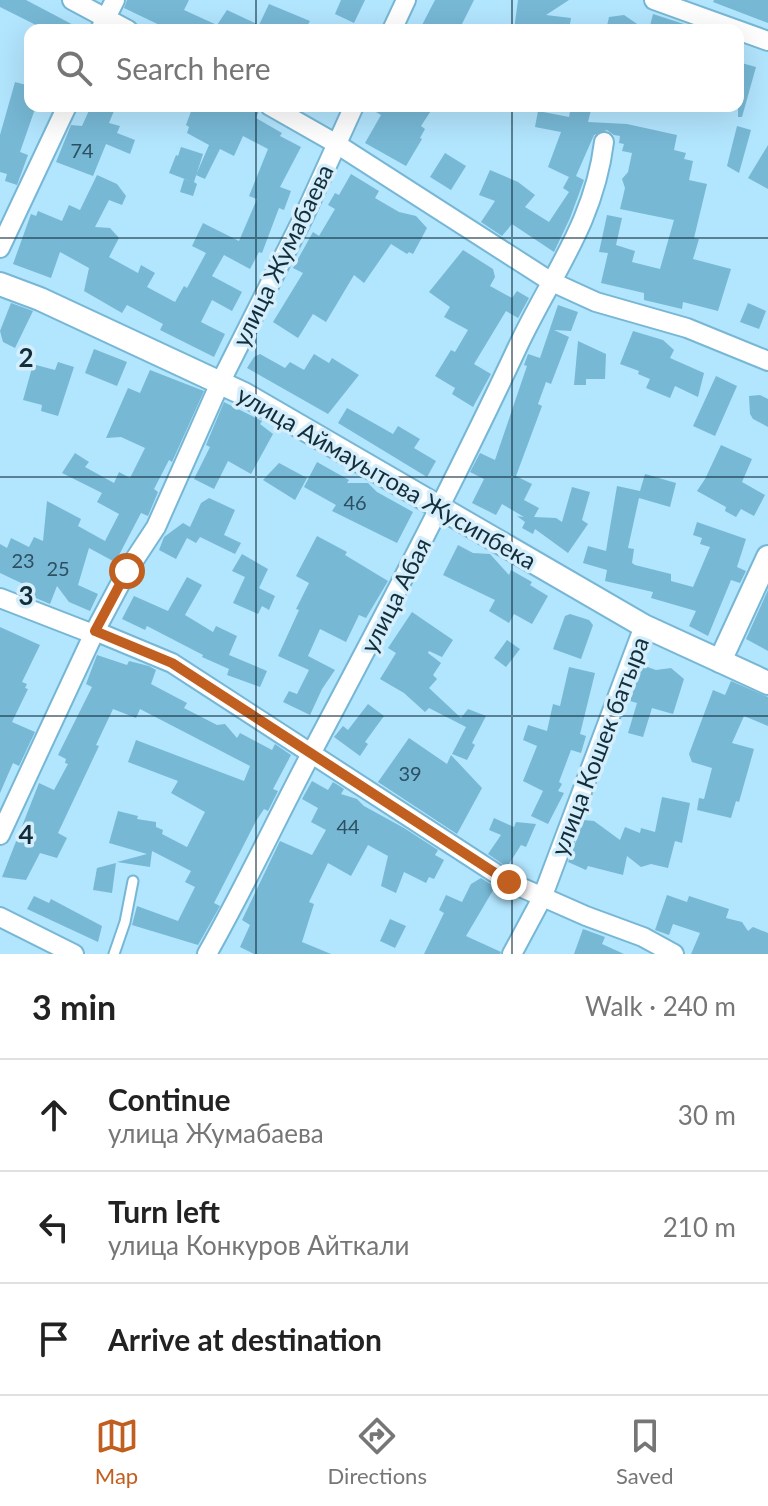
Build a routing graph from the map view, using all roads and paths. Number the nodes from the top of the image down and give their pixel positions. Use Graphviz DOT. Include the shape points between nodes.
graph roads {
  1 [pos="72,0"];
  2 [pos="115,0"];
  3 [pos="406,0"];
  4 [pos="654,0"];
  5 [pos="102,24"];
  6 [pos="395,24"];
  7 [pos="721,24"];
  8 [pos="744,32"];
  9 [pos="768,41"];
  10 [pos="64,112"];
  11 [pos="281,112"];
  12 [pos="351,112"];
  13 [pos="604,142"];
  14 [pos="335,143"];
  15 [pos="0,248"];
  16 [pos="550,281"];
  17 [pos="0,284"];
  18 [pos="768,361"];
  19 [pos="220,383"];
  20 [pos="440,508"];
  21 [pos="768,557"];
  22 [pos="0,598"];
  23 [pos="644,626"];
  24 [pos="94,633"];
  25 [pos="720,661"];
  26 [pos="768,683"];
  27 [pos="311,754"];
  28 [pos="0,835"];
  29 [pos="133,881"];
  30 [pos="542,898"];
  31 [pos="0,917"];
  32 [pos="74,954"];
  33 [pos="114,954"];
  34 [pos="207,954"];
  35 [pos="512,954"];
  36 [pos="674,954"];
  1 -- 5 [label="street"];
  2 -- 5 [label="street"];
  3 -- 6 [label="street"];
  4 -- 7 [label="street"];
  8 -- 9 [label="street"];
  10 -- 15 [label="street"];
  11 -- 14 [label="street"];
  12 -- 14 [label="street, улица Жумабаева"];
  13 -- 16 [label="street, улица Абая" via="590,207"];
  14 -- 16 [label="street"];
  14 -- 19 [label="street, улица Жумабаева"];
  16 -- 18 [label="street"];
  16 -- 20 [label="street, улица Абая"];
  17 -- 19 [label="street, улица Аймауытова Жусипбека"];
  19 -- 20 [label="street, улица Аймауытова Жусипбека"];
  19 -- 24 [label="street, улица Жумабаева" via="156,527"];
  20 -- 23 [label="street, улица Аймауытова Жусипбека"];
  20 -- 27 [label="street, улица Абая"];
  21 -- 25 [label="street"];
  22 -- 24 [label="street"];
  23 -- 25 [label="street, улица Аймауытова Жусипбека"];
  23 -- 30 [label="street, улица Кошек батыра"];
  24 -- 27 [label="street" via="172,663"];
  24 -- 28 [label="street, улица Жумабаева"];
  25 -- 26 [label="street, улица Аймауытова Жусипбека"];
  27 -- 30 [label="street"];
  27 -- 34 [label="street, улица Абая"];
  29 -- 33 [label="lane"];
  30 -- 35 [label="street, улица Кошек батыра"];
  30 -- 36 [label="street"];
  31 -- 32 [label="street"];
}
